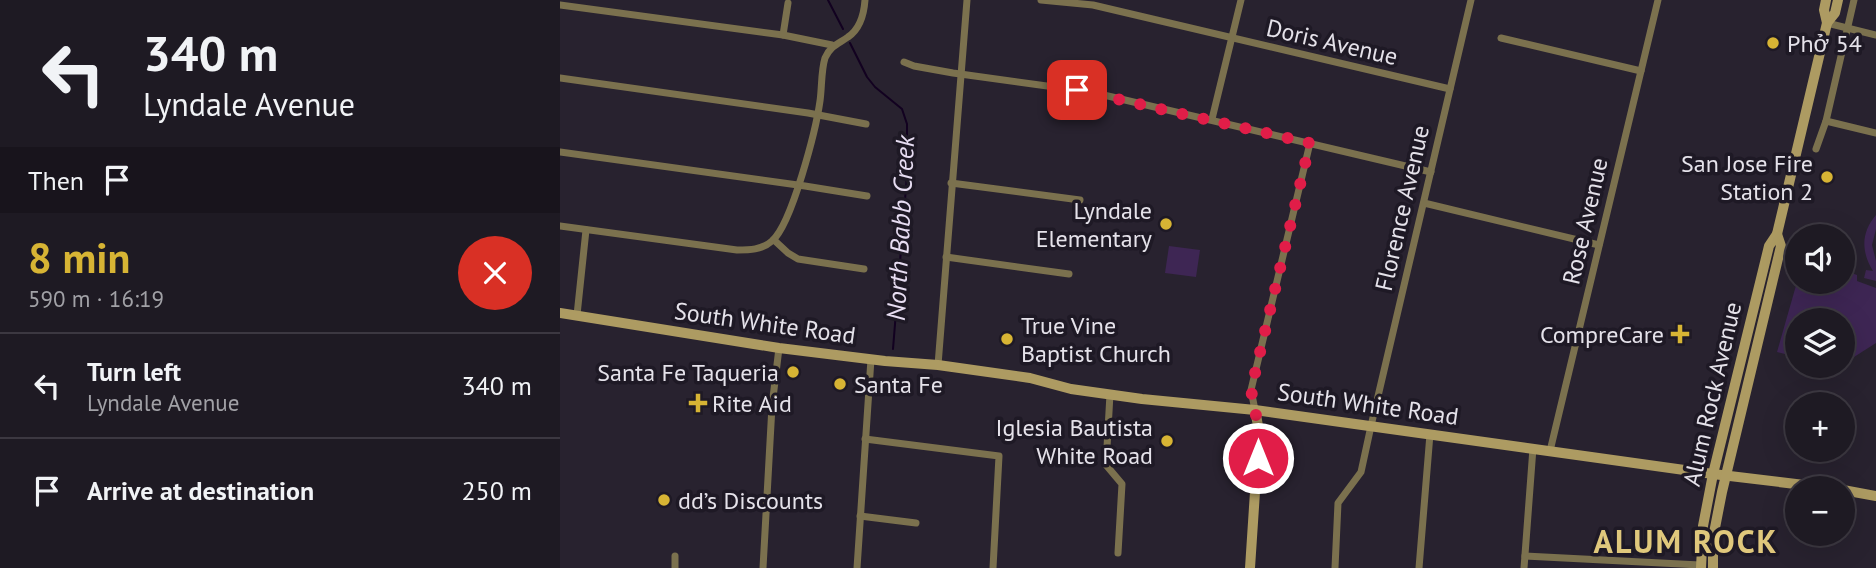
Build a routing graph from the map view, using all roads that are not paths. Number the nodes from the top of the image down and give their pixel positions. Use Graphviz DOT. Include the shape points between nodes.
graph roads {
  1 [pos="865,0"];
  2 [pos="967,0"];
  3 [pos="1045,0"];
  4 [pos="1241,0"];
  5 [pos="1471,0"];
  6 [pos="1658,0"];
  7 [pos="1826,0"];
  8 [pos="1838,0"];
  9 [pos="1854,0"];
  10 [pos="788,3"];
  11 [pos="560,5"];
  12 [pos="1827,23"];
  13 [pos="1848,28"];
  14 [pos="783,35"];
  15 [pos="1876,35"];
  16 [pos="1231,37"];
  17 [pos="1500,38"];
  18 [pos="832,45"];
  19 [pos="904,62"];
  20 [pos="1640,71"];
  21 [pos="961,74"];
  22 [pos="560,78"];
  23 [pos="1450,89"];
  24 [pos="818,114"];
  25 [pos="1212,120"];
  26 [pos="1826,121"];
  27 [pos="866,124"];
  28 [pos="1876,133"];
  29 [pos="1310,143"];
  30 [pos="1816,149"];
  31 [pos="560,152"];
  32 [pos="1431,172"];
  33 [pos="951,183"];
  34 [pos="797,185"];
  35 [pos="867,196"];
  36 [pos="1080,200"];
  37 [pos="1424,203"];
  38 [pos="560,226"];
  39 [pos="586,230"];
  40 [pos="1777,234"];
  41 [pos="774,240"];
  42 [pos="1600,245"];
  43 [pos="946,257"];
  44 [pos="864,270"];
  45 [pos="1069,274"];
  46 [pos="1762,276"];
  47 [pos="1770,292"];
  48 [pos="560,313"];
  49 [pos="577,315"];
  50 [pos="779,348"];
  51 [pos="871,359"];
  52 [pos="938,365"];
  53 [pos="1110,394"];
  54 [pos="1255,410"];
  55 [pos="1371,426"];
  56 [pos="1430,434"];
  57 [pos="866,439"];
  58 [pos="1533,448"];
  59 [pos="1550,451"];
  60 [pos="1713,474"];
  61 [pos="1725,476"];
  62 [pos="1785,483"];
  63 [pos="1855,492"];
  64 [pos="1876,496"];
  65 [pos="860,516"];
  66 [pos="916,523"];
  67 [pos="1118,553"];
  68 [pos="676,556"];
  69 [pos="1525,556"];
  70 [pos="1707,567"];
  71 [pos="675,568"];
  72 [pos="763,568"];
  73 [pos="857,568"];
  74 [pos="993,568"];
  75 [pos="1250,568"];
  76 [pos="1335,568"];
  77 [pos="1419,568"];
  78 [pos="1524,568"];
  1 -- 18 [label="street" via="863,17 850,36"];
  2 -- 21 [label="street"];
  3 -- 16 [label="street, Doris Avenue" via="1094,5"];
  4 -- 16 [label="street"];
  5 -- 23 [label="street, Florence Avenue"];
  6 -- 20 [label="street, Rose Avenue"];
  7 -- 12 [label="main road, Alum Rock Avenue"];
  8 -- 12 [label="main road, Alum Rock Avenue"];
  9 -- 13 [label="street"];
  10 -- 14 [label="street"];
  11 -- 14 [label="street"];
  12 -- 13 [label="street"];
  12 -- 40 [label="main road, Alum Rock Avenue"];
  13 -- 15 [label="street"];
  13 -- 26 [label="street"];
  14 -- 18 [label="street"];
  16 -- 23 [label="street, Doris Avenue"];
  16 -- 25 [label="street"];
  17 -- 20 [label="street"];
  18 -- 24 [label="street" via="825,59"];
  19 -- 21 [label="street"];
  20 -- 42 [label="street, Rose Avenue"];
  21 -- 25 [label="street" via="1091,92"];
  21 -- 33 [label="street"];
  22 -- 24 [label="street"];
  23 -- 32 [label="street, Florence Avenue"];
  24 -- 27 [label="street"];
  24 -- 34 [label="street"];
  25 -- 29 [label="street"];
  26 -- 28 [label="street"];
  26 -- 30 [label="street"];
  29 -- 32 [label="street"];
  29 -- 54 [label="street" via="1251,390"];
  31 -- 34 [label="street"];
  32 -- 37 [label="street, Florence Avenue"];
  33 -- 36 [label="street"];
  33 -- 43 [label="street"];
  34 -- 35 [label="street"];
  34 -- 41 [label="street"];
  37 -- 42 [label="street"];
  37 -- 55 [label="street, Florence Avenue"];
  38 -- 39 [label="street"];
  39 -- 41 [label="street" via="737,250 758,248"];
  39 -- 49 [label="street"];
  40 -- 46 [label="main road, Alum Rock Avenue"];
  40 -- 47 [label="main road, Alum Rock Avenue" via="1781,246"];
  41 -- 44 [label="street" via="798,259"];
  42 -- 59 [label="street, Rose Avenue"];
  43 -- 45 [label="street"];
  43 -- 52 [label="street"];
  46 -- 47 [label="main road"];
  46 -- 60 [label="main road, Alum Rock Avenue"];
  47 -- 61 [label="main road, Alum Rock Avenue"];
  48 -- 49 [label="main road, South White Road"];
  49 -- 50 [label="main road, South White Road"];
  50 -- 51 [label="main road, South White Road"];
  50 -- 72 [label="street"];
  51 -- 52 [label="main road, South White Road"];
  51 -- 57 [label="street"];
  52 -- 53 [label="main road, South White Road"];
  53 -- 54 [label="main road, South White Road"];
  53 -- 67 [label="street" via="1106,465 1122,484 1123,494"];
  54 -- 55 [label="main road, South White Road"];
  54 -- 75 [label="main road" via="1259,431"];
  55 -- 56 [label="main road, South White Road"];
  55 -- 76 [label="street, Florence Avenue" via="1361,472 1338,503"];
  56 -- 58 [label="main road, South White Road"];
  56 -- 77 [label="street"];
  57 -- 65 [label="street"];
  57 -- 74 [label="street" via="999,456"];
  58 -- 59 [label="main road, South White Road"];
  58 -- 69 [label="street"];
  59 -- 60 [label="main road, South White Road"];
  60 -- 61 [label="main road, South White Road"];
  60 -- 70 [label="main road, Alum Rock Avenue" via="1703,526"];
  61 -- 62 [label="main road, South White Road"];
  61 -- 70 [label="main road, Alum Rock Avenue"];
  63 -- 64 [label="main road"];
  65 -- 66 [label="street"];
  65 -- 73 [label="street"];
  68 -- 71 [label="street"];
  69 -- 70 [label="street"];
  69 -- 78 [label="street"];
}
